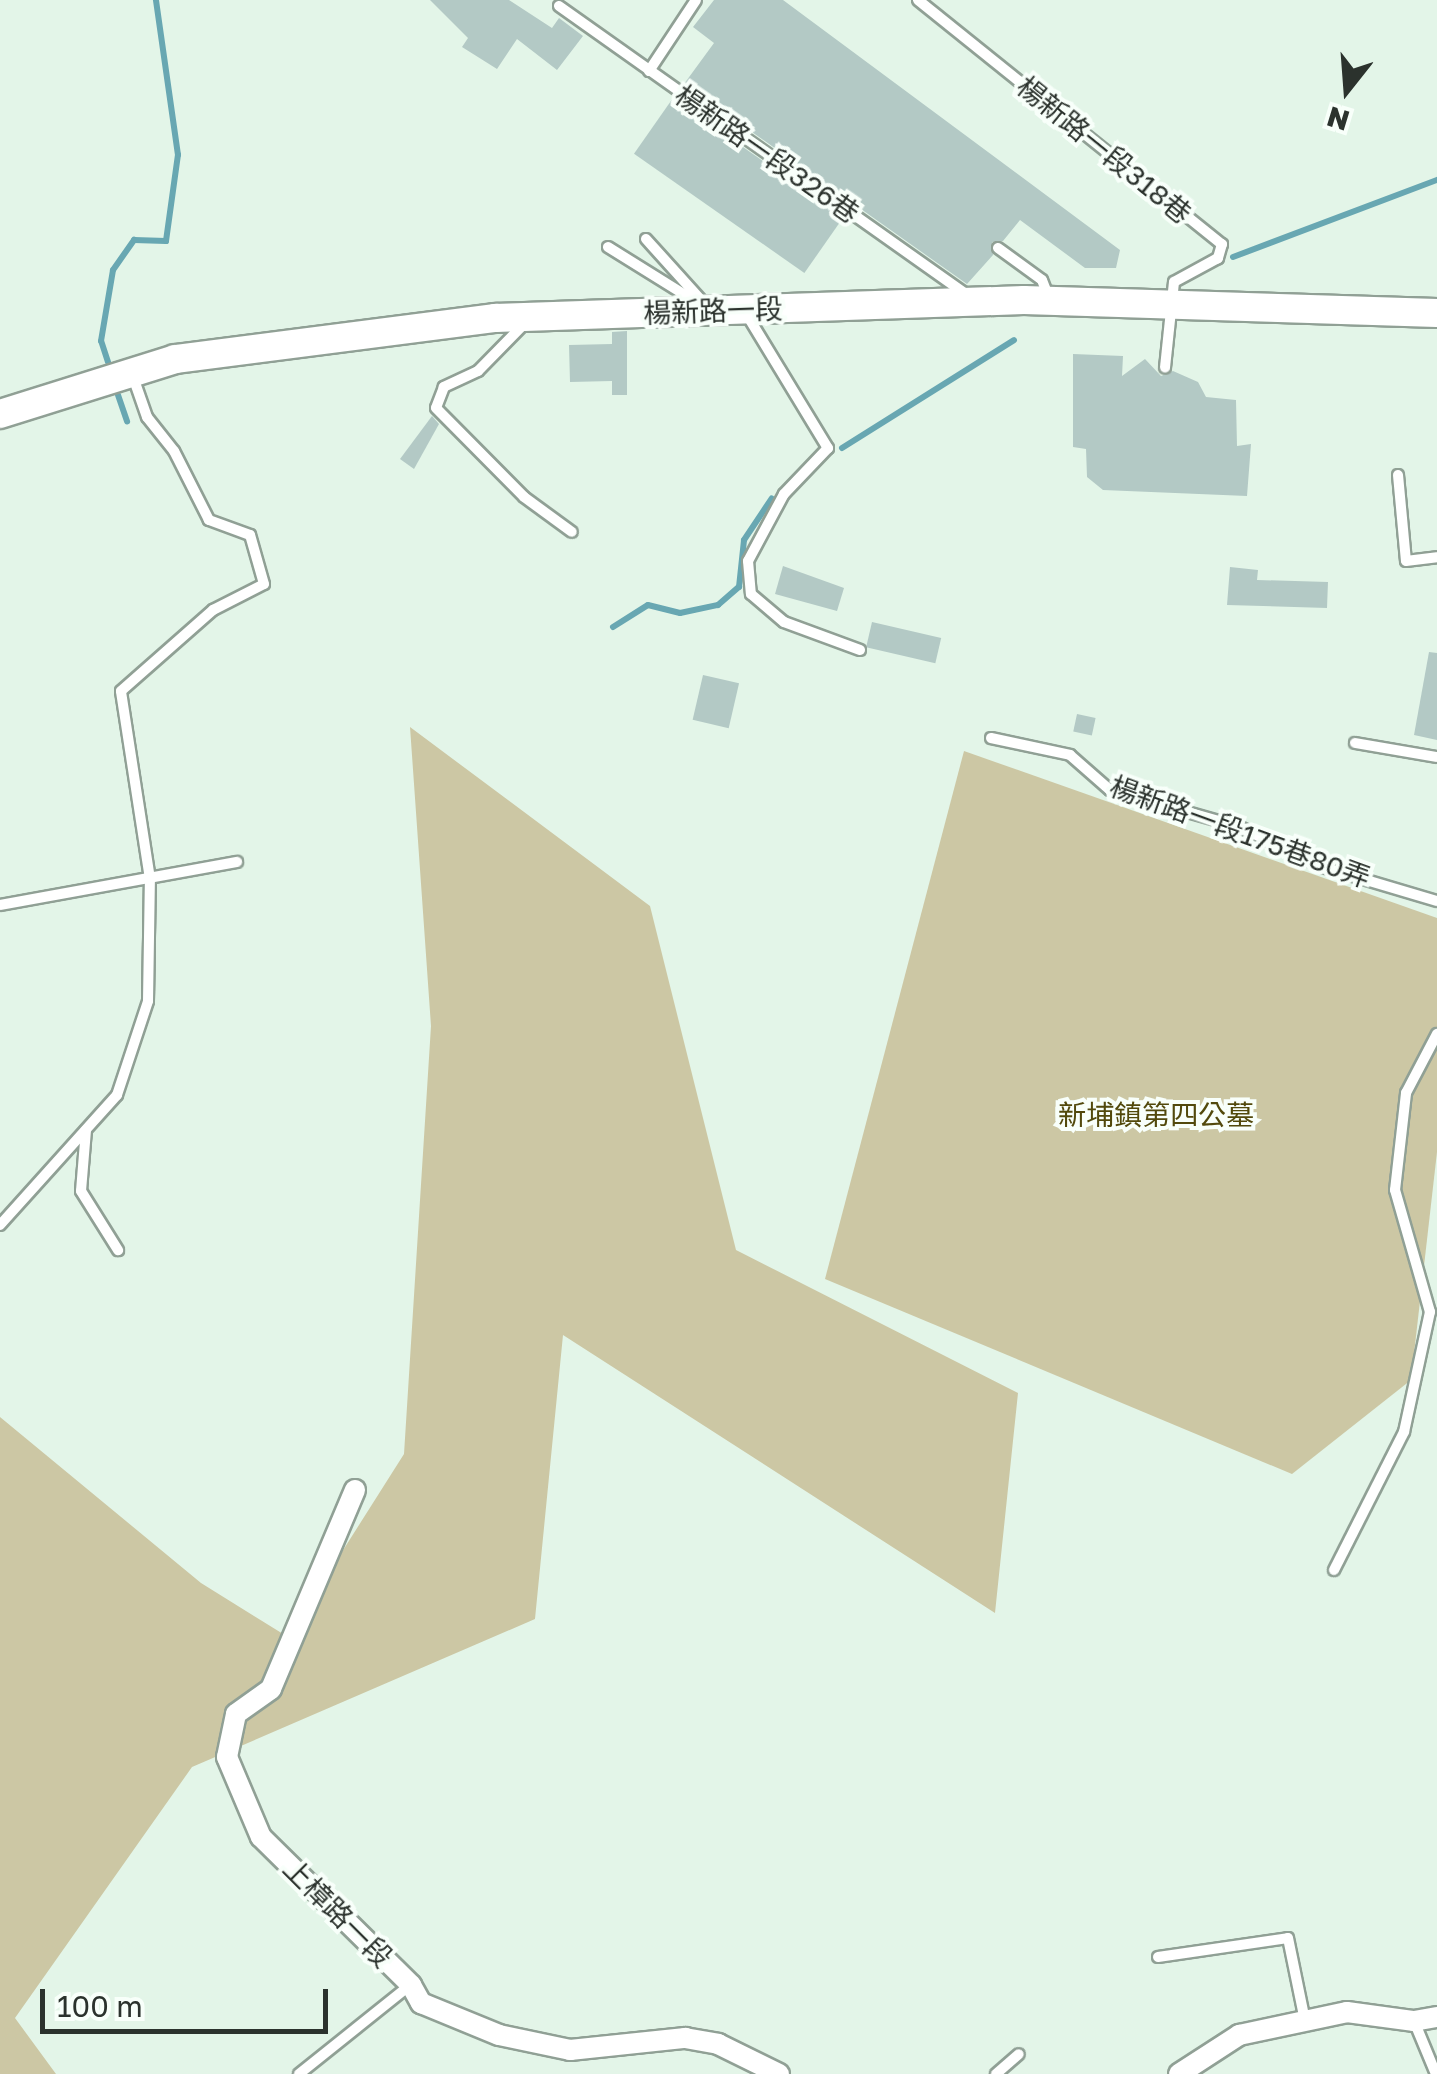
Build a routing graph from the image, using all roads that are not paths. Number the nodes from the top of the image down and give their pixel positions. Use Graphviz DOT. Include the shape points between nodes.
graph roads {
  1 [pos="696,0"];
  2 [pos="918,0"];
  3 [pos="559,6"];
  4 [pos="649,71"];
  5 [pos="646,239"];
  6 [pos="608,246"];
  7 [pos="998,248"];
  8 [pos="1050,301"];
  9 [pos="976,302"];
  10 [pos="1169,305"];
  11 [pos="744,310"];
  12 [pos="710,311"];
  13 [pos="1437,313"];
  14 [pos="531,317"];
  15 [pos="1165,368"];
  16 [pos="131,373"];
  17 [pos="0,414"];
  18 [pos="1398,474"];
  19 [pos="572,532"];
  20 [pos="1437,557"];
  21 [pos="860,650"];
  22 [pos="991,738"];
  23 [pos="1355,743"];
  24 [pos="1437,757"];
  25 [pos="237,862"];
  26 [pos="150,880"];
  27 [pos="1437,901"];
  28 [pos="0,905"];
  29 [pos="1437,1034"];
  30 [pos="86,1129"];
  31 [pos="0,1225"];
  32 [pos="118,1250"];
  33 [pos="355,1490"];
  34 [pos="1334,1570"];
  35 [pos="1158,1957"];
  36 [pos="411,1985"];
  37 [pos="1437,2017"];
  38 [pos="1304,2021"];
  39 [pos="1414,2021"];
  40 [pos="1018,2054"];
  41 [pos="298,2074"];
  42 [pos="780,2074"];
  43 [pos="996,2074"];
  44 [pos="1179,2074"];
  45 [pos="1436,2074"];
  1 -- 4 [label="lane"];
  2 -- 10 [label="lane, 楊新路一段318巷" via="1222,244 1218,258 1174,282"];
  3 -- 4 [label="lane, 楊新路一段326巷"];
  4 -- 9 [label="lane, 楊新路一段326巷"];
  5 -- 12 [label="lane"];
  6 -- 12 [label="lane"];
  7 -- 8 [label="lane" via="1042,280"];
  8 -- 9 [label="main road, 楊新路一段"];
  8 -- 10 [label="main road, 楊新路一段"];
  9 -- 11 [label="main road, 楊新路一段"];
  10 -- 13 [label="main road, 楊新路一段"];
  10 -- 15 [label="lane"];
  11 -- 12 [label="main road, 楊新路一段"];
  11 -- 21 [label="lane" via="828,448 784,494 748,561 751,594 784,622"];
  12 -- 14 [label="main road, 楊新路一段"];
  14 -- 16 [label="main road, 楊新路一段" via="175,359"];
  14 -- 19 [label="lane" via="478,371 444,386 436,408 524,497"];
  16 -- 17 [label="main road, 楊新路一段"];
  16 -- 26 [label="lane" via="148,418 174,451 209,520 250,536 264,584 213,610 121,691"];
  18 -- 20 [label="lane" via="1406,561"];
  22 -- 27 [label="lane, 楊新路一段175巷80弄" via="1070,755 1110,790 1240,827 1322,867"];
  23 -- 24 [label="lane"];
  25 -- 26 [label="lane"];
  26 -- 28 [label="lane"];
  26 -- 30 [label="lane" via="148,1001 118,1095"];
  29 -- 34 [label="lane" via="1406,1093 1395,1190 1430,1312 1404,1432"];
  30 -- 31 [label="lane"];
  30 -- 32 [label="lane" via="80,1191"];
  33 -- 36 [label="street, 上樟路一段" via="272,1690 236,1714 227,1757 260,1836"];
  35 -- 38 [label="lane" via="1288,1938"];
  36 -- 41 [label="lane"];
  36 -- 42 [label="street, 上樟路一段" via="422,2003 499,2034 570,2050 685,2038 718,2044"];
  37 -- 39 [label="street"];
  38 -- 39 [label="street" via="1347,2012"];
  38 -- 44 [label="street" via="1239,2035"];
  39 -- 45 [label="lane"];
  40 -- 43 [label="lane"];
}
